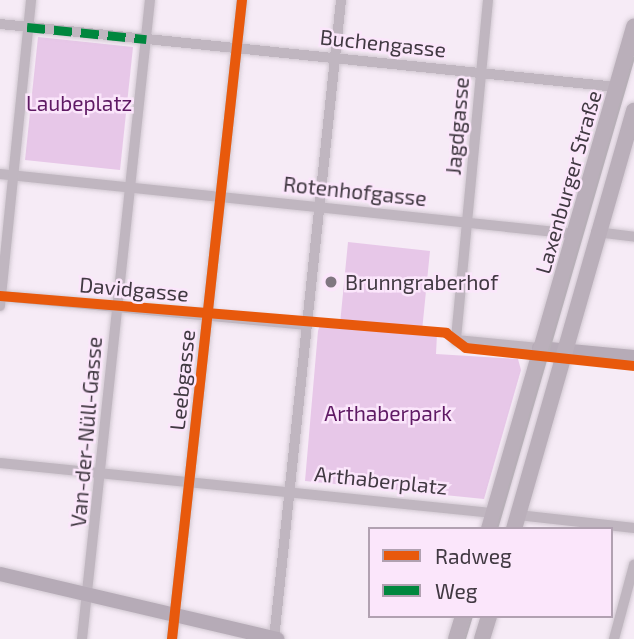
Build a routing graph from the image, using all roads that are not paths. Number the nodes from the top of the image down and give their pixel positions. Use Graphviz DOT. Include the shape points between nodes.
graph roads {
  1 [pos="31,0"];
  2 [pos="150,0"];
  3 [pos="242,0"];
  4 [pos="341,0"];
  5 [pos="488,0"];
  6 [pos="0,24"];
  7 [pos="27,27"];
  8 [pos="634,27"];
  9 [pos="146,39"];
  10 [pos="238,47"];
  11 [pos="335,58"];
  12 [pos="481,72"];
  13 [pos="617,87"];
  14 [pos="634,111"];
  15 [pos="0,174"];
  16 [pos="13,176"];
  17 [pos="131,186"];
  18 [pos="222,197"];
  19 [pos="319,207"];
  20 [pos="467,222"];
  21 [pos="596,232"];
  22 [pos="575,234"];
  23 [pos="634,237"];
  24 [pos="0,299"];
  25 [pos="117,307"];
  26 [pos="208,314"];
  27 [pos="305,325"];
  28 [pos="539,348"];
  29 [pos="566,348"];
  30 [pos="634,357"];
  31 [pos="0,463"];
  32 [pos="100,472"];
  33 [pos="191,482"];
  34 [pos="291,493"];
  35 [pos="493,513"];
  36 [pos="516,522"];
  37 [pos="489,527"];
  38 [pos="634,528"];
  39 [pos="634,565"];
  40 [pos="0,574"];
  41 [pos="91,596"];
  42 [pos="177,617"];
  43 [pos="462,618"];
  44 [pos="488,618"];
  45 [pos="82,639"];
  46 [pos="172,639"];
  47 [pos="276,639"];
  48 [pos="456,639"];
  49 [pos="482,639"];
  50 [pos="614,639"];
  1 -- 7 [label="street"];
  2 -- 9 [label="street"];
  3 -- 10 [label="street, Leebgasse"];
  4 -- 11 [label="street, Arthaberplatz"];
  5 -- 12 [label="street, Jagdgasse"];
  6 -- 7 [label="street"];
  7 -- 9 [label="street"];
  7 -- 16 [label="street"];
  8 -- 13 [label="main road, Laxenburger Straße"];
  9 -- 10 [label="street, Buchengasse"];
  9 -- 17 [label="street"];
  10 -- 11 [label="street, Buchengasse"];
  10 -- 18 [label="street, Leebgasse"];
  11 -- 12 [label="street, Buchengasse"];
  11 -- 19 [label="street, Arthaberplatz"];
  12 -- 13 [label="street, Buchengasse"];
  12 -- 20 [label="street, Jagdgasse"];
  13 -- 22 [label="main road, Laxenburger Straße"];
  14 -- 21 [label="main road, Laxenburger Straße"];
  15 -- 16 [label="street"];
  16 -- 17 [label="street"];
  16 -- 24 [label="street"];
  17 -- 18 [label="street, Rotenhofgasse"];
  17 -- 25 [label="street, Van-der-Nüll-Gasse"];
  18 -- 19 [label="street, Rotenhofgasse"];
  18 -- 26 [label="street, Leebgasse"];
  19 -- 20 [label="street, Rotenhofgasse"];
  19 -- 27 [label="street, Arthaberplatz"];
  20 -- 22 [label="street, Rotenhofgasse"];
  20 -- 28 [label="street, Jagdgasse" via="456,340"];
  21 -- 23 [label="street"];
  21 -- 29 [label="main road, Laxenburger Straße"];
  22 -- 28 [label="main road, Laxenburger Straße"];
  24 -- 25 [label="street, Davidgasse"];
  25 -- 26 [label="street, Davidgasse"];
  25 -- 32 [label="street, Van-der-Nüll-Gasse"];
  26 -- 27 [label="street, Davidgasse"];
  26 -- 33 [label="street, Leebgasse"];
  27 -- 34 [label="street, Arthaberplatz"];
  28 -- 29 [label="street"];
  28 -- 35 [label="main road"];
  29 -- 30 [label="street"];
  29 -- 36 [label="main road"];
  31 -- 32 [label="street"];
  32 -- 33 [label="street"];
  32 -- 41 [label="street, Van-der-Nüll-Gasse"];
  33 -- 34 [label="street"];
  33 -- 42 [label="street, Leebgasse"];
  34 -- 35 [label="street, Arthaberplatz"];
  34 -- 47 [label="street"];
  35 -- 37 [label="main road"];
  36 -- 38 [label="street"];
  39 -- 50 [label="street"];
  40 -- 41 [label="street"];
  41 -- 42 [label="street"];
  41 -- 45 [label="street, Van-der-Nüll-Gasse"];
  42 -- 46 [label="street, Leebgasse"];
  42 -- 47 [label="street"];
  43 -- 48 [label="main road"];
  44 -- 49 [label="main road"];
}
